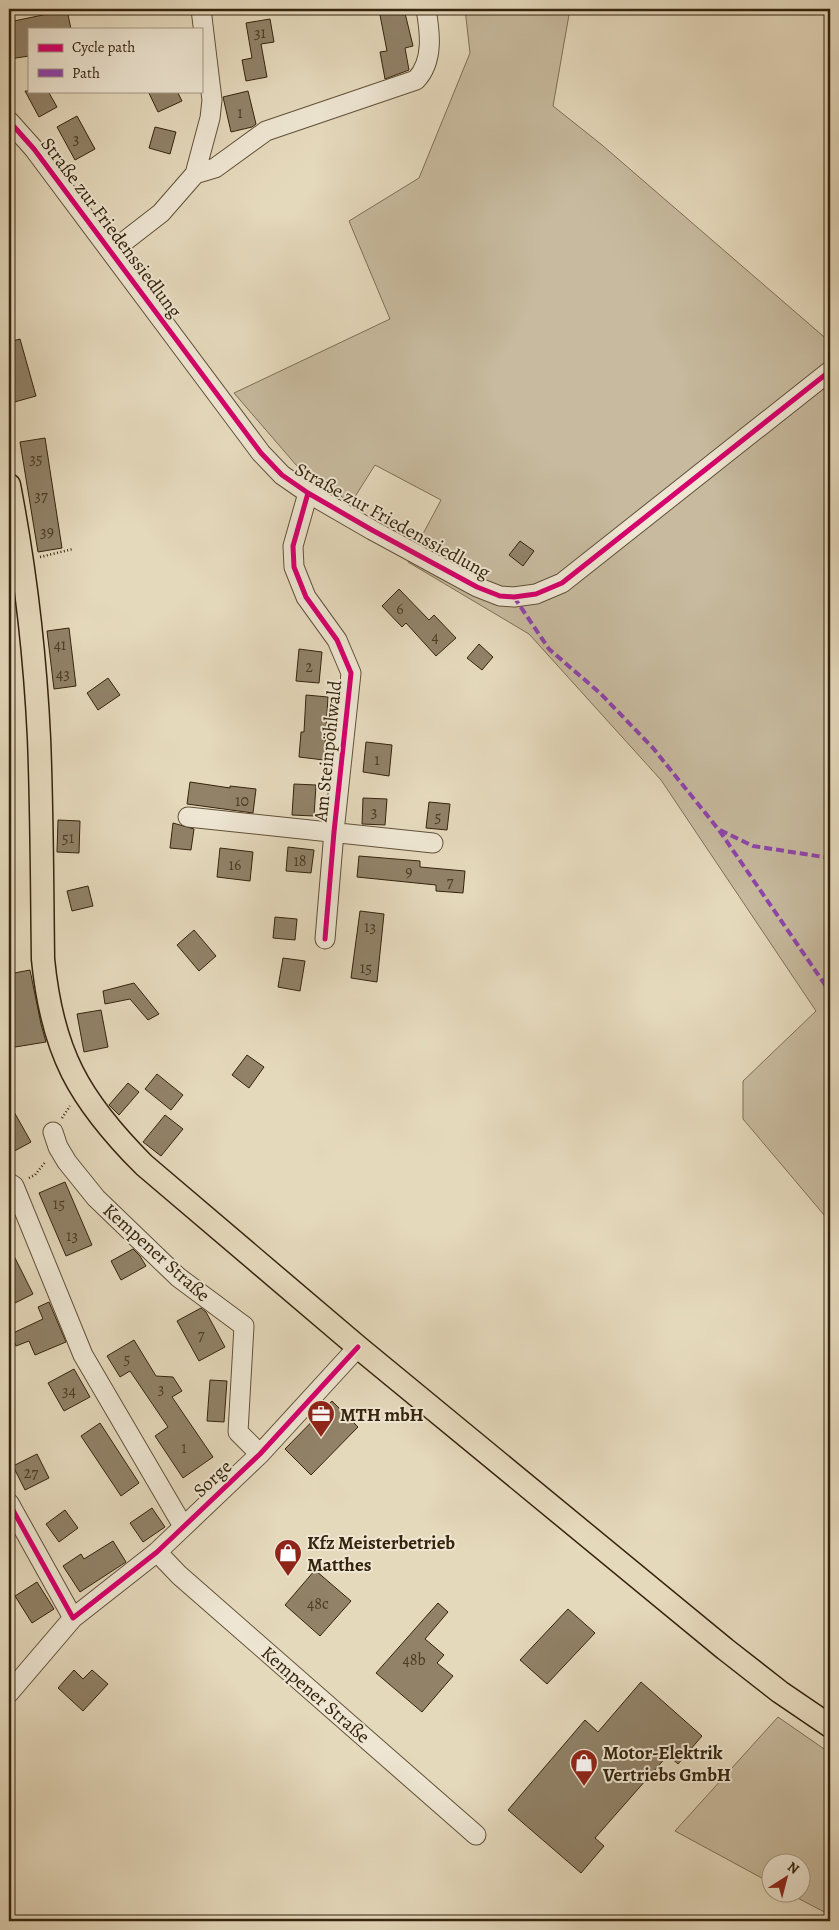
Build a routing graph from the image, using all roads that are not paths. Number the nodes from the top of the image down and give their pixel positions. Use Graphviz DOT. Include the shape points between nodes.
graph roads {
  1 [pos="201,9"];
  2 [pos="426,9"];
  3 [pos="9,121"];
  4 [pos="194,174"];
  5 [pos="112,251"];
  6 [pos="830,371"];
  7 [pos="9,486"];
  8 [pos="308,493"];
  9 [pos="17,557"];
  10 [pos="188,817"];
  11 [pos="334,832"];
  12 [pos="433,843"];
  13 [pos="325,939"];
  14 [pos="56,1139"];
  15 [pos="12,1184"];
  16 [pos="358,1347"];
  17 [pos="260,1454"];
  18 [pos="9,1503"];
  19 [pos="183,1526"];
  20 [pos="157,1552"];
  21 [pos="72,1618"];
  22 [pos="9,1693"];
  23 [pos="830,1726"];
  24 [pos="476,1835"];
  1 -- 4 [label="street" via="212,100"];
  2 -- 4 [label="street" via="430,30 428,55 416,80 266,131 214,168"];
  3 -- 5 [label="street, Straße zur Friedenssiedlung"];
  4 -- 5 [label="street" via="161,212"];
  5 -- 8 [label="street, Straße zur Friedenssiedlung" via="261,453 282,475"];
  6 -- 8 [label="street, Straße zur Friedenssiedlung" via="562,583 536,594 500,596 477,587"];
  7 -- 9 [label="main road"];
  8 -- 11 [label="street, Am Steinpöhlwald" via="293,546 294,566 306,597 337,640 351,673"];
  9 -- 16 [label="main road" via="35,676 43,959 52,1020 67,1064 98,1114 144,1165"];
  10 -- 11 [label="street, Am Steinpöhlwald"];
  11 -- 12 [label="street, Am Steinpöhlwald"];
  11 -- 13 [label="street, Am Steinpöhlwald"];
  14 -- 17 [label="street, Kempener Straße" via="67,1162 96,1198 178,1277 244,1326 238,1432"];
  15 -- 19 [label="street" via="83,1355"];
  16 -- 17 [label="street, Sorge"];
  16 -- 23 [label="main road" via="724,1649"];
  17 -- 19 [label="street, Sorge"];
  18 -- 21 [label="street"];
  19 -- 20 [label="street, Sorge"];
  20 -- 21 [label="street, Sorge"];
  20 -- 24 [label="street, Kempener Straße" via="179,1575"];
  21 -- 22 [label="street, Sorge"];
}
